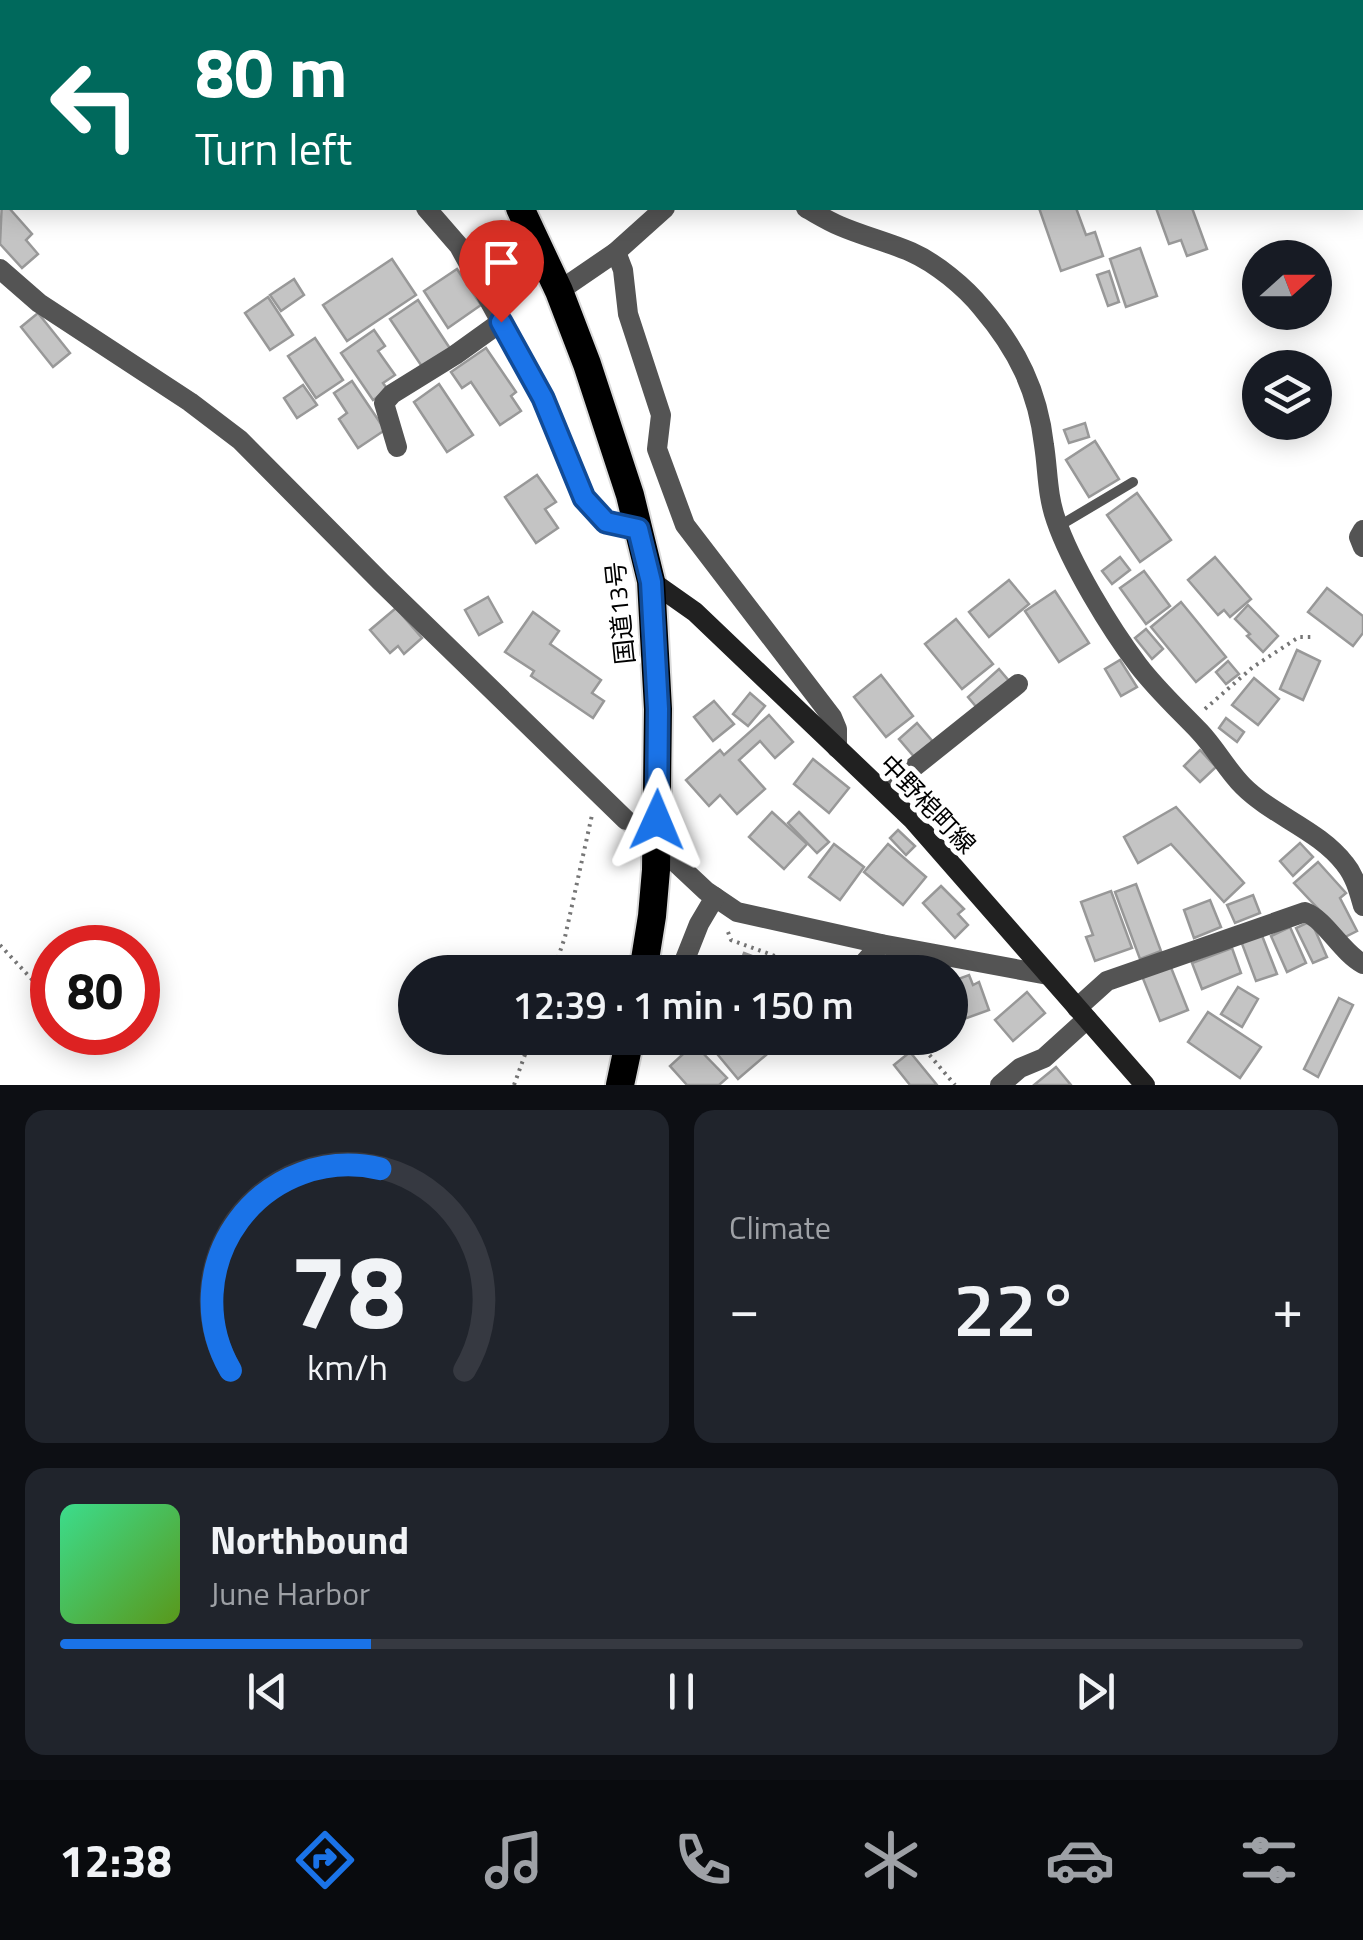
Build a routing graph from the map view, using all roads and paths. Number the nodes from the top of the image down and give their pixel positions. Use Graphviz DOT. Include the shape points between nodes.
graph roads {
  1 [pos="428,210"];
  2 [pos="521,210"];
  3 [pos="663,210"];
  4 [pos="810,210"];
  5 [pos="616,252"];
  6 [pos="0,269"];
  7 [pos="558,292"];
  8 [pos="501,322"];
  9 [pos="396,448"];
  10 [pos="1133,482"];
  11 [pos="1058,526"];
  12 [pos="638,529"];
  13 [pos="1363,530"];
  14 [pos="1363,547"];
  15 [pos="651,582"];
  16 [pos="1314,636"];
  17 [pos="1018,693"];
  18 [pos="1190,722"];
  19 [pos="837,748"];
  20 [pos="597,791"];
  21 [pos="888,795"];
  22 [pos="626,820"];
  23 [pos="674,861"];
  24 [pos="719,901"];
  25 [pos="1363,906"];
  26 [pos="880,944"];
  27 [pos="0,945"];
  28 [pos="559,955"];
  29 [pos="646,955"];
  30 [pos="687,955"];
  31 [pos="772,955"];
  32 [pos="871,955"];
  33 [pos="1363,964"];
  34 [pos="1048,975"];
  35 [pos="30,977"];
  36 [pos="1082,1013"];
  37 [pos="525,1055"];
  38 [pos="626,1055"];
  39 [pos="929,1055"];
  40 [pos="514,1085"];
  41 [pos="620,1085"];
  42 [pos="955,1085"];
  43 [pos="1000,1085"];
  44 [pos="1145,1085"];
  1 -- 8 [label="street" via="459,246"];
  2 -- 7 [label="highway, 国道13号"];
  3 -- 5 [label="street"];
  4 -- 11 [label="street" via="915,253 979,304 1010,343 1031,386"];
  5 -- 7 [label="street"];
  5 -- 19 [label="street" via="660,415 658,449 685,525 832,717"];
  6 -- 20 [label="street" via="39,303 240,440"];
  7 -- 12 [label="highway, 国道13号"];
  8 -- 9 [label="street" via="384,403"];
  8 -- 12 [label="street" via="543,398 584,498 606,522"];
  10 -- 11 [label="lane"];
  11 -- 18 [label="street" via="1108,621"];
  12 -- 15 [label="highway, 国道13号"];
  13 -- 14 [label="street"];
  15 -- 19 [label="main road, 中野梍町線" via="695,612"];
  15 -- 29 [label="highway, 国道13号" via="657,836"];
  16 -- 18 [label="path" via="1299,636 1253,667"];
  17 -- 21 [label="street"];
  18 -- 25 [label="street" via="1262,804 1346,864"];
  19 -- 21 [label="main road, 中野梍町線"];
  20 -- 22 [label="street"];
  20 -- 28 [label="path"];
  21 -- 34 [label="main road, 中野梍町線"];
  23 -- 24 [label="street"];
  24 -- 26 [label="street" via="736,912"];
  24 -- 30 [label="street" via="699,924"];
  24 -- 31 [label="path" via="731,940"];
  26 -- 32 [label="street"];
  26 -- 34 [label="street"];
  27 -- 35 [label="path"];
  33 -- 36 [label="street" via="1305,912 1108,981"];
  34 -- 36 [label="main road, 中野梍町線"];
  36 -- 43 [label="street" via="1044,1058"];
  36 -- 44 [label="main road, 中野梍町線"];
  37 -- 40 [label="path"];
  38 -- 41 [label="highway"];
  39 -- 42 [label="path"];
}
